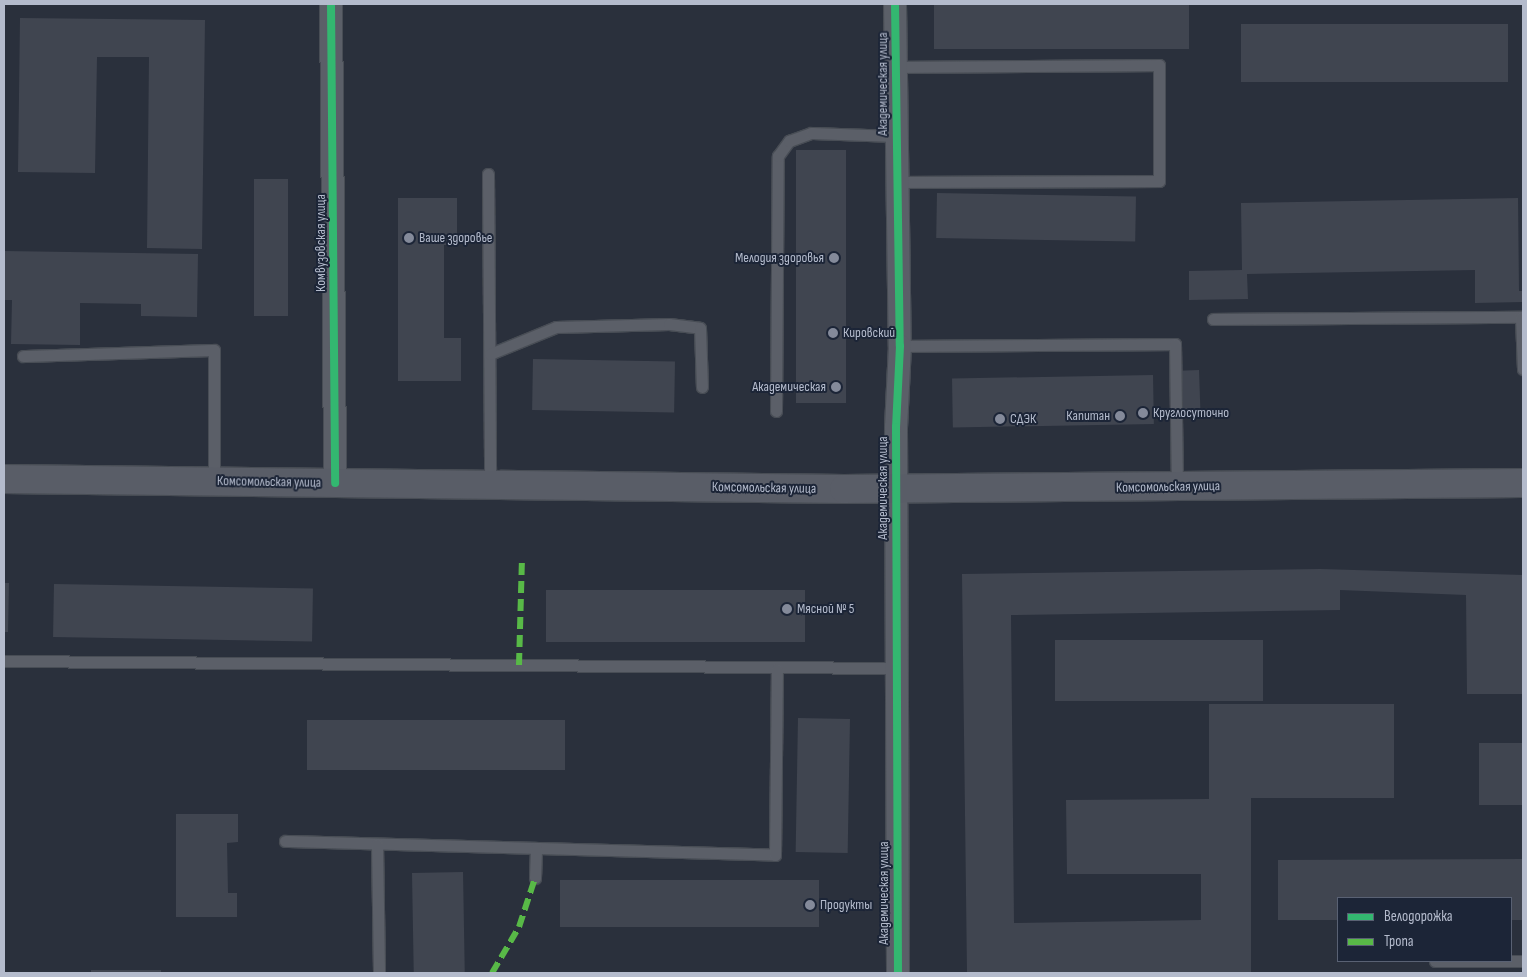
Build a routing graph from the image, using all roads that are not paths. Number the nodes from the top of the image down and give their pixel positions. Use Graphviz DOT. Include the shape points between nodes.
graph roads {
  1 [pos="331,4"];
  2 [pos="895,4"];
  3 [pos="895,67"];
  4 [pos="896,136"];
  5 [pos="488,174"];
  6 [pos="896,182"];
  7 [pos="1214,319"];
  8 [pos="900,346"];
  9 [pos="490,354"];
  10 [pos="23,356"];
  11 [pos="1523,369"];
  12 [pos="702,388"];
  13 [pos="776,411"];
  14 [pos="4,479"];
  15 [pos="214,482"];
  16 [pos="335,483"];
  17 [pos="1523,483"];
  18 [pos="490,484"];
  19 [pos="1177,487"];
  20 [pos="896,489"];
  21 [pos="4,661"];
  22 [pos="777,668"];
  23 [pos="897,668"];
  24 [pos="285,842"];
  25 [pos="377,844"];
  26 [pos="536,848"];
  27 [pos="536,878"];
  28 [pos="379,973"];
  29 [pos="898,973"];
  1 -- 16 [label="street, Комвузовская улица"];
  2 -- 3 [label="street, Академическая улица"];
  3 -- 4 [label="street, Академическая улица"];
  3 -- 6 [label="lane" via="1159,65 1159,181"];
  4 -- 6 [label="street, Академическая улица"];
  4 -- 13 [label="lane" via="811,133 790,141 778,156"];
  5 -- 9 [label="lane"];
  6 -- 8 [label="street, Академическая улица"];
  7 -- 11 [label="lane" via="1521,317"];
  8 -- 19 [label="lane" via="1175,344"];
  8 -- 20 [label="street, Академическая улица"];
  9 -- 12 [label="lane" via="556,327 669,324 700,328"];
  9 -- 18 [label="lane"];
  10 -- 15 [label="lane" via="214,350"];
  14 -- 15 [label="main road, Комсомольская улица"];
  15 -- 16 [label="main road, Комсомольская улица"];
  16 -- 18 [label="main road, Комсомольская улица"];
  17 -- 19 [label="main road, Комсомольская улица"];
  18 -- 20 [label="main road, Комсомольская улица"];
  19 -- 20 [label="main road, Комсомольская улица"];
  20 -- 23 [label="street, Академическая улица"];
  21 -- 22 [label="lane"];
  22 -- 23 [label="lane"];
  22 -- 26 [label="lane" via="775,855"];
  23 -- 29 [label="street, Академическая улица"];
  24 -- 25 [label="lane"];
  25 -- 26 [label="lane"];
  25 -- 28 [label="lane"];
  26 -- 27 [label="lane"];
}
